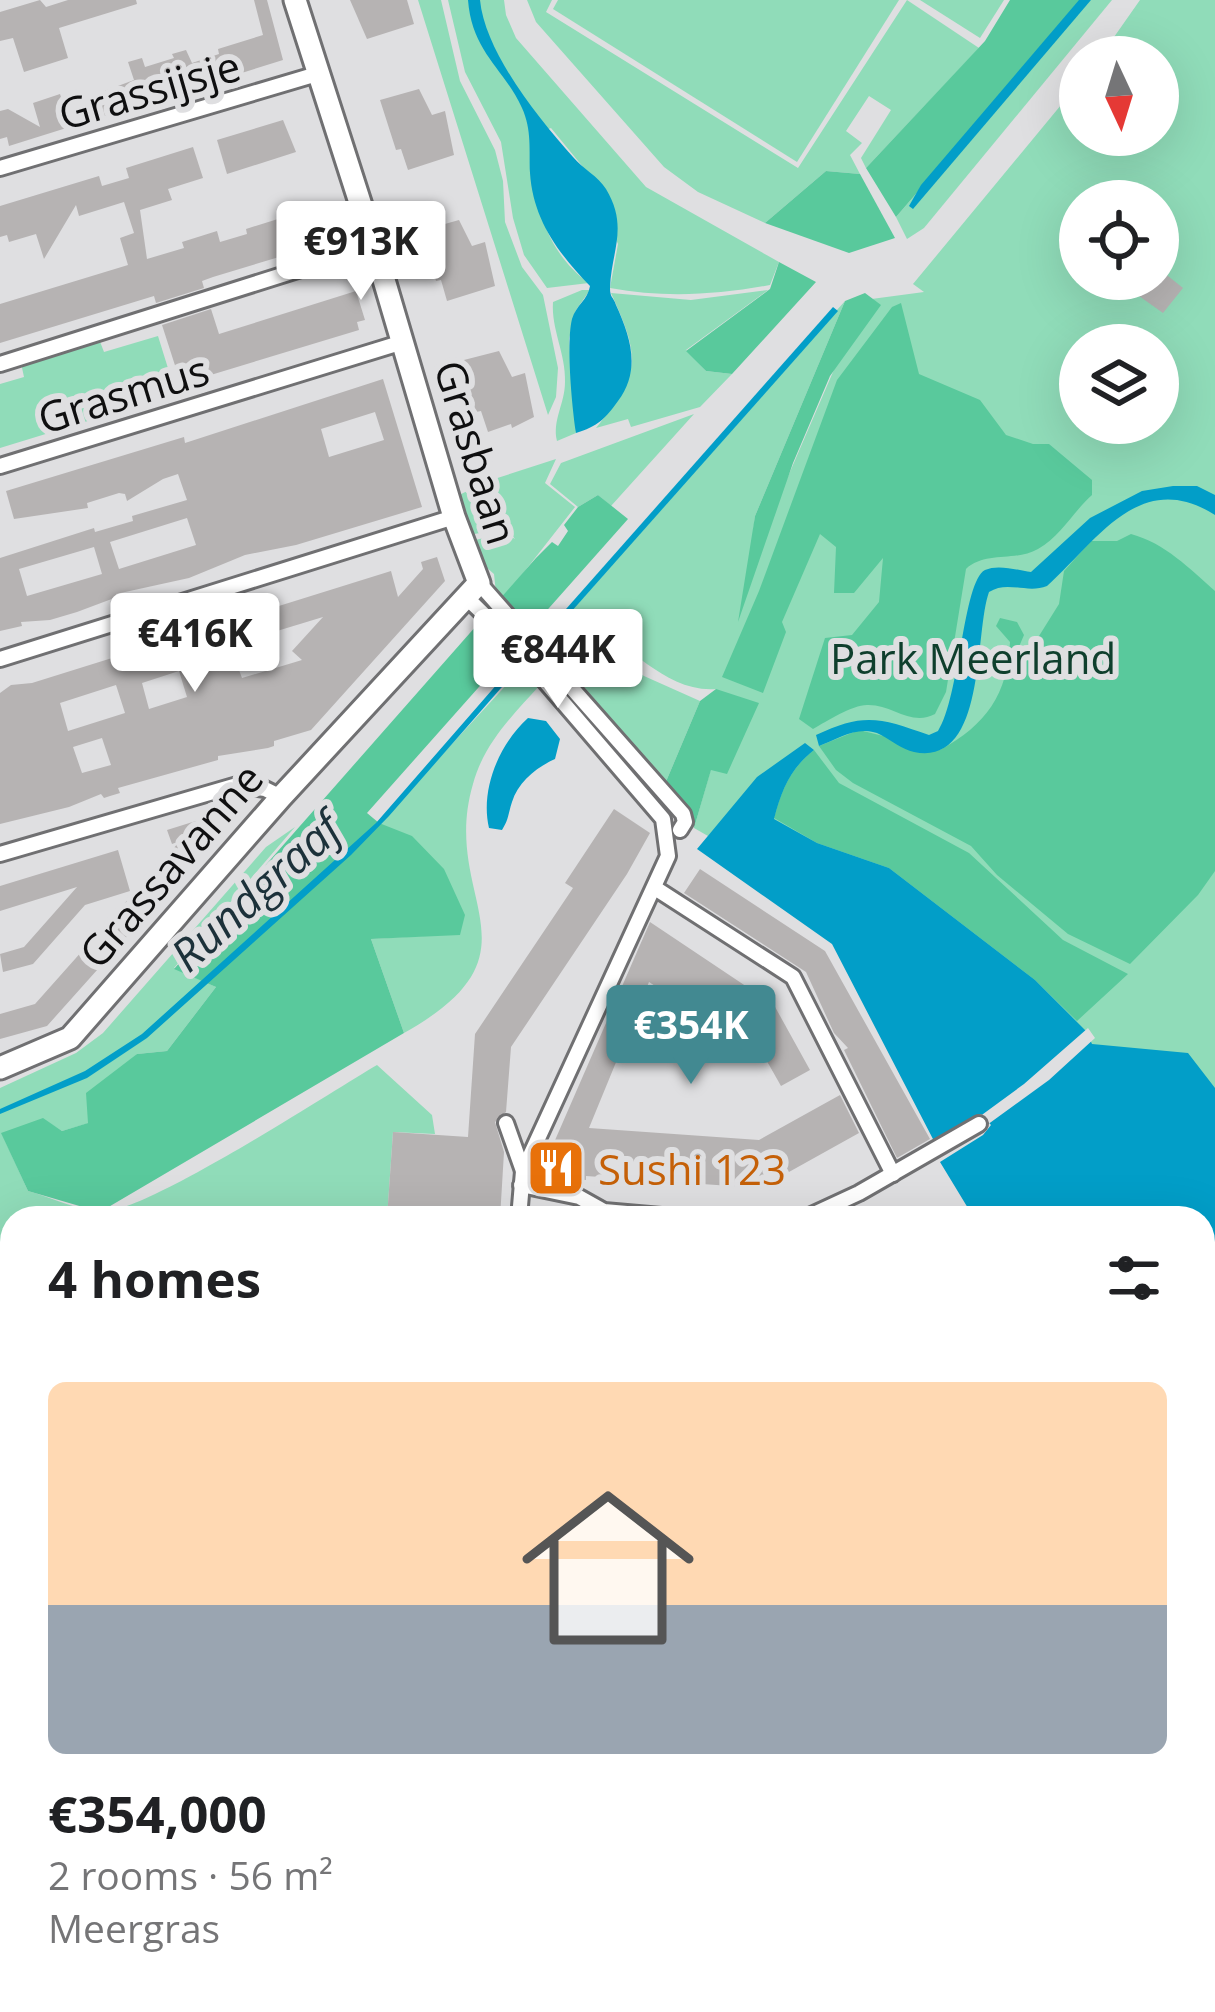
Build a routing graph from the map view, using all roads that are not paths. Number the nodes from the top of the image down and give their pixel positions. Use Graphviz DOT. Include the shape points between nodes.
graph roads {
  1 [pos="295,0"];
  2 [pos="317,74"];
  3 [pos="0,168"];
  4 [pos="374,246"];
  5 [pos="403,342"];
  6 [pos="0,364"];
  7 [pos="0,466"];
  8 [pos="454,517"];
  9 [pos="473,590"];
  10 [pos="0,659"];
  11 [pos="281,797"];
  12 [pos="680,830"];
  13 [pos="0,854"];
  14 [pos="655,888"];
  15 [pos="0,1068"];
  16 [pos="506,1123"];
  17 [pos="979,1124"];
  18 [pos="893,1174"];
  19 [pos="522,1178"];
  20 [pos="519,1206"];
  21 [pos="595,1206"];
  22 [pos="829,1206"];
  1 -- 2 [label="street, Grasbaan"];
  2 -- 3 [label="street, Grassijsje"];
  2 -- 4 [label="street, Grasbaan"];
  4 -- 5 [label="street, Grasbaan"];
  4 -- 6 [label="street"];
  5 -- 7 [label="street, Grasmus"];
  5 -- 8 [label="street, Grasbaan"];
  8 -- 9 [label="street, Grasbaan"];
  8 -- 10 [label="street"];
  9 -- 11 [label="street, Grassavanne"];
  9 -- 12 [label="street" via="683,814"];
  9 -- 14 [label="street" via="662,818 668,856"];
  11 -- 13 [label="street" via="237,785"];
  11 -- 15 [label="street, Grassavanne" via="70,1038"];
  14 -- 18 [label="street" via="793,977"];
  14 -- 19 [label="street"];
  16 -- 19 [label="street"];
  17 -- 18 [label="street"];
  18 -- 22 [label="street"];
  19 -- 20 [label="street"];
  19 -- 21 [label="street"];
}
